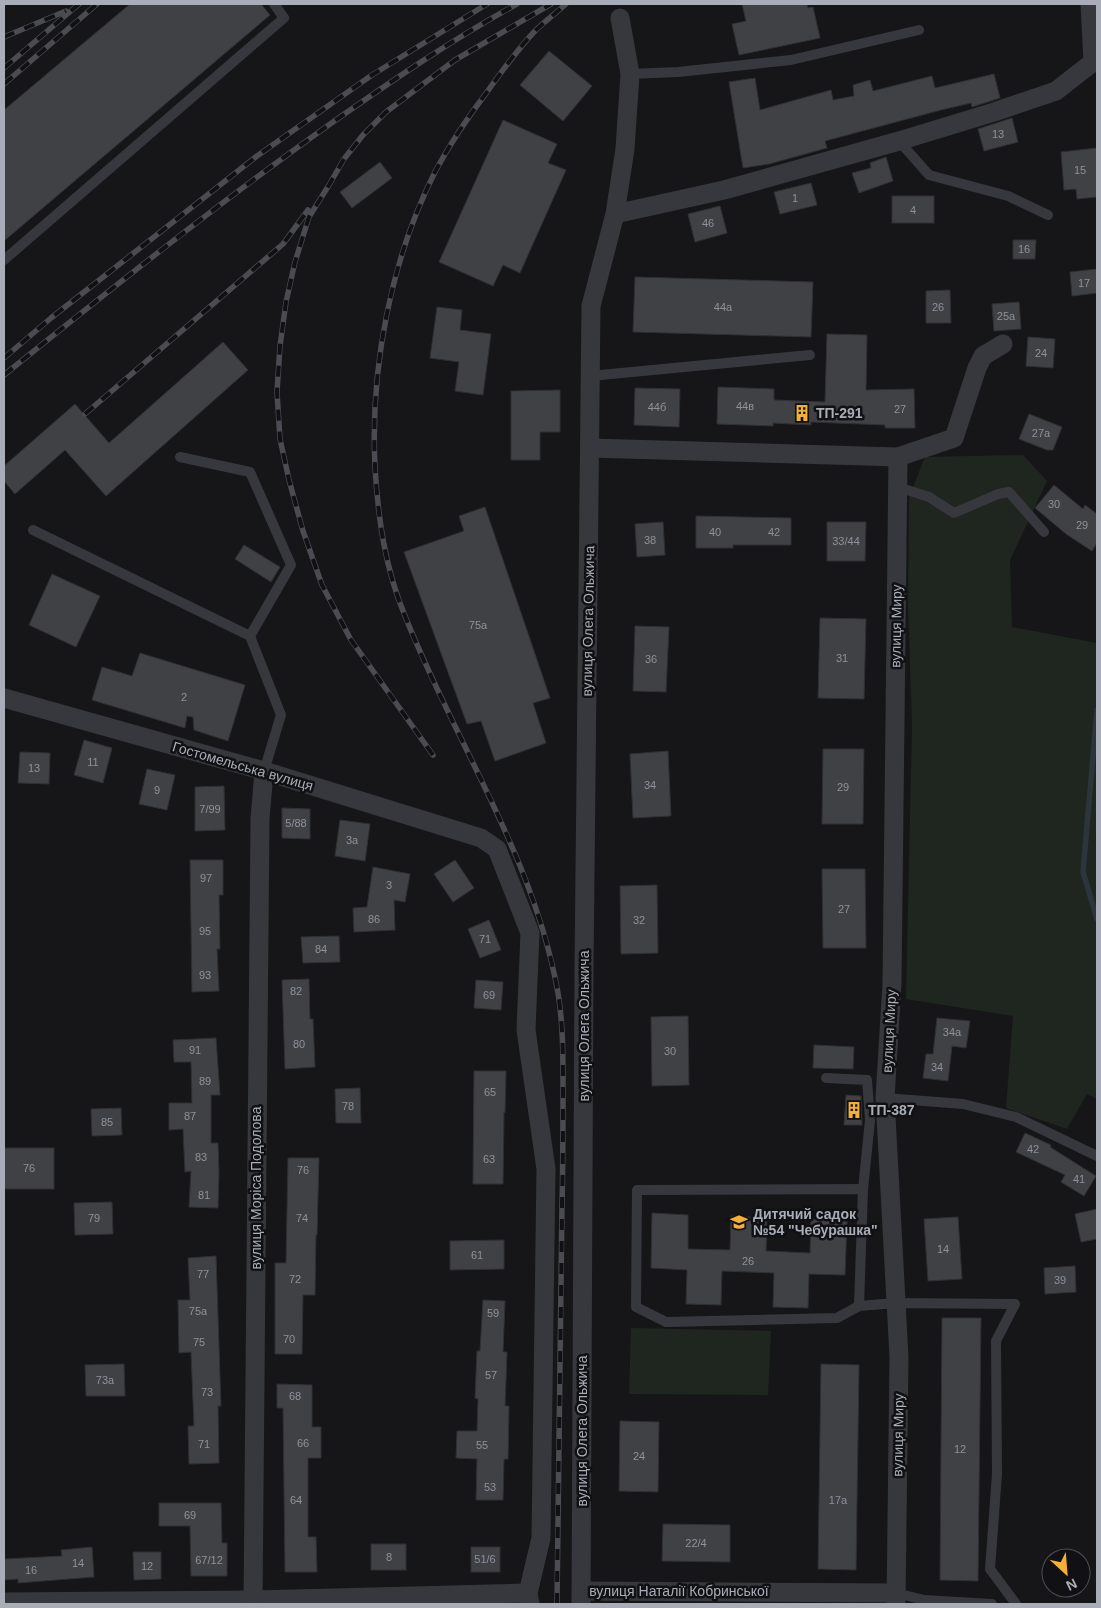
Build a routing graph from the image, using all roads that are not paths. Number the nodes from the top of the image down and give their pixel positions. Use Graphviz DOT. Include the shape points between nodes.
graph roads {
  1 [pos="274,4"];
  2 [pos="1090,4"];
  3 [pos="620,18"];
  4 [pos="919,30"];
  5 [pos="1095,62"];
  6 [pos="630,74"];
  7 [pos="899,141"];
  8 [pos="615,214"];
  9 [pos="1048,215"];
  10 [pos="4,260"];
  11 [pos="1003,344"];
  12 [pos="810,355"];
  13 [pos="590,376"];
  14 [pos="590,448"];
  15 [pos="898,456"];
  16 [pos="180,457"];
  17 [pos="898,487"];
  18 [pos="33,530"];
  19 [pos="1044,532"];
  20 [pos="250,636"];
  21 [pos="4,698"];
  22 [pos="264,771"];
  23 [pos="826,1078"];
  24 [pos="885,1098"];
  25 [pos="1097,1156"];
  26 [pos="863,1189"];
  27 [pos="896,1303"];
  28 [pos="859,1306"];
  29 [pos="581,1597"];
  30 [pos="529,1599"];
  31 [pos="896,1599"];
  32 [pos="4,1602"];
  33 [pos="253,1602"];
  34 [pos="992,1604"];
  35 [pos="1016,1604"];
  1 -- 10 [label="lane" via="284,18"];
  2 -- 5 [label="street"];
  3 -- 6 [label="street, вулиця Олега Ольжича"];
  4 -- 6 [label="lane" via="791,60"];
  5 -- 7 [label="street" via="1056,91"];
  6 -- 8 [label="street, вулиця Олега Ольжича" via="626,149"];
  7 -- 8 [label="street" via="724,190"];
  7 -- 9 [label="lane" via="929,175 1008,196"];
  8 -- 13 [label="street, вулиця Олега Ольжича" via="591,306"];
  11 -- 15 [label="street" via="983,356 954,438"];
  12 -- 13 [label="lane"];
  13 -- 14 [label="street, вулиця Олега Ольжича"];
  14 -- 15 [label="street"];
  14 -- 29 [label="street, вулиця Олега Ольжича"];
  15 -- 17 [label="street, вулиця Миру"];
  16 -- 20 [label="lane" via="250,472 291,565"];
  17 -- 19 [label="lane" via="929,497 954,513 1009,492"];
  17 -- 24 [label="street, вулиця Миру" via="892,983"];
  18 -- 20 [label="lane"];
  20 -- 22 [label="lane" via="280,715"];
  21 -- 22 [label="street, Гостомельська вулиця"];
  22 -- 30 [label="street, Гостомельська вулиця" via="481,838 497,849 530,933 526,1030 546,1168 541,1538"];
  22 -- 33 [label="street, вулиця Моріса Подолова" via="260,819"];
  23 -- 26 [label="lane" via="867,1080 870,1120"];
  24 -- 25 [label="lane" via="962,1104 1016,1117"];
  24 -- 27 [label="street, вулиця Миру"];
  26 -- 28 [label="lane"];
  26 -- 28 [label="lane" via="637,1190 636,1307 666,1322 837,1318"];
  27 -- 28 [label="lane"];
  27 -- 31 [label="street, вулиця Миру" via="899,1357"];
  27 -- 35 [label="lane" via="1015,1304 996,1341 997,1474 990,1569"];
  29 -- 31 [label="street, вулиця Наталії Кобринської"];
  30 -- 33 [label="street"];
  31 -- 34 [label="lane"];
  32 -- 33 [label="street"];
}
